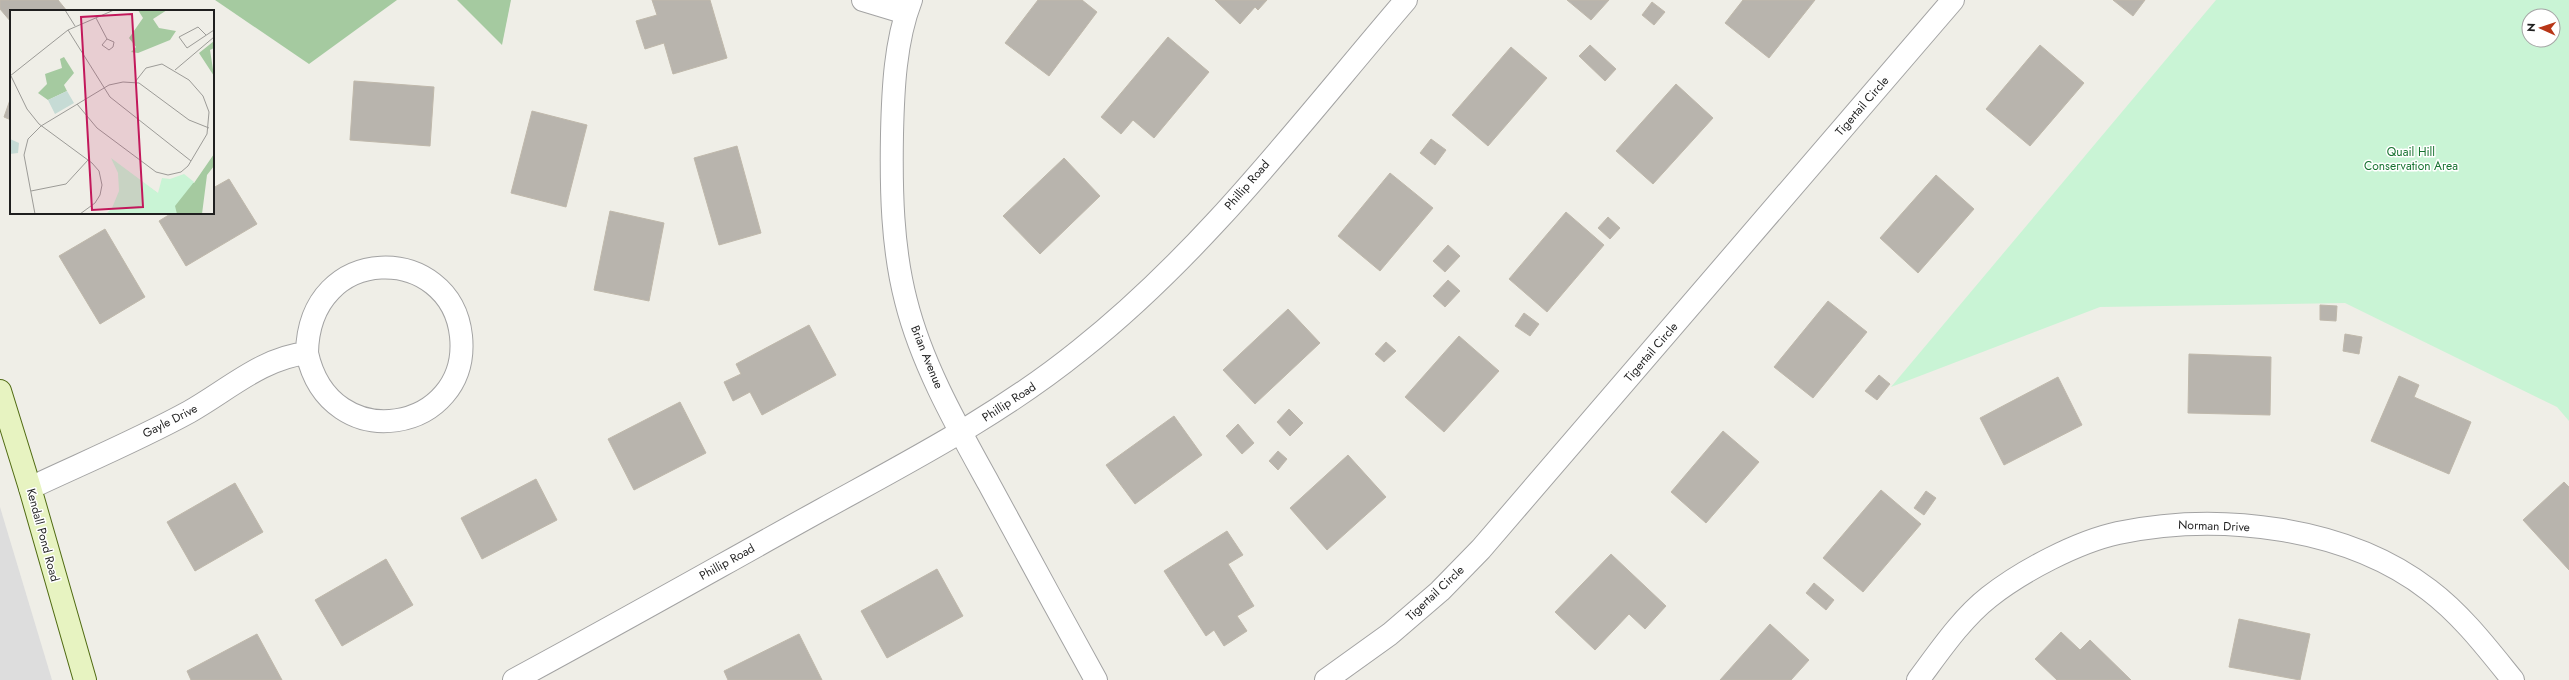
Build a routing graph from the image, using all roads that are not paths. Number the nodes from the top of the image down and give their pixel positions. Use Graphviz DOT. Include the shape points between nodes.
graph roads {
  1 [pos="863,0"];
  2 [pos="1406,0"];
  3 [pos="1953,0"];
  4 [pos="908,6"];
  5 [pos="307,353"];
  6 [pos="0,391"];
  7 [pos="960,432"];
  8 [pos="30,488"];
  9 [pos="85,680"];
  10 [pos="514,680"];
  11 [pos="1096,680"];
  12 [pos="1326,680"];
  13 [pos="1918,680"];
  14 [pos="2513,680"];
  1 -- 4 [label="street"];
  2 -- 7 [label="street, Phillip Road" via="1249,184 1169,271 1081,350 1034,386"];
  3 -- 12 [label="street, Tigertail Circle" via="1480,549 1440,591 1390,634"];
  4 -- 7 [label="street, Brian Avenue" via="897,60 892,107 891,171 896,250 906,301 926,360"];
  5 -- 5 [label="street" via="310,369 326,397 353,415 384,422 415,415 441,396 451,383 457,368 461,353 461,335 449,303 425,278 392,267 375,267 358,271 343,279 326,294 311,319"];
  5 -- 8 [label="street, Gayle Drive" via="289,355 256,369 188,412"];
  6 -- 8 [label="street, Kendall Pond Road"];
  7 -- 10 [label="street, Phillip Road"];
  7 -- 11 [label="street, Brian Avenue"];
  8 -- 9 [label="street, Kendall Pond Road"];
  13 -- 14 [label="street, Norman Drive" via="1951,637 1987,598 2020,574 2062,553 2116,534 2170,524 2250,526 2307,535 2372,555 2429,589 2476,633"];
}
